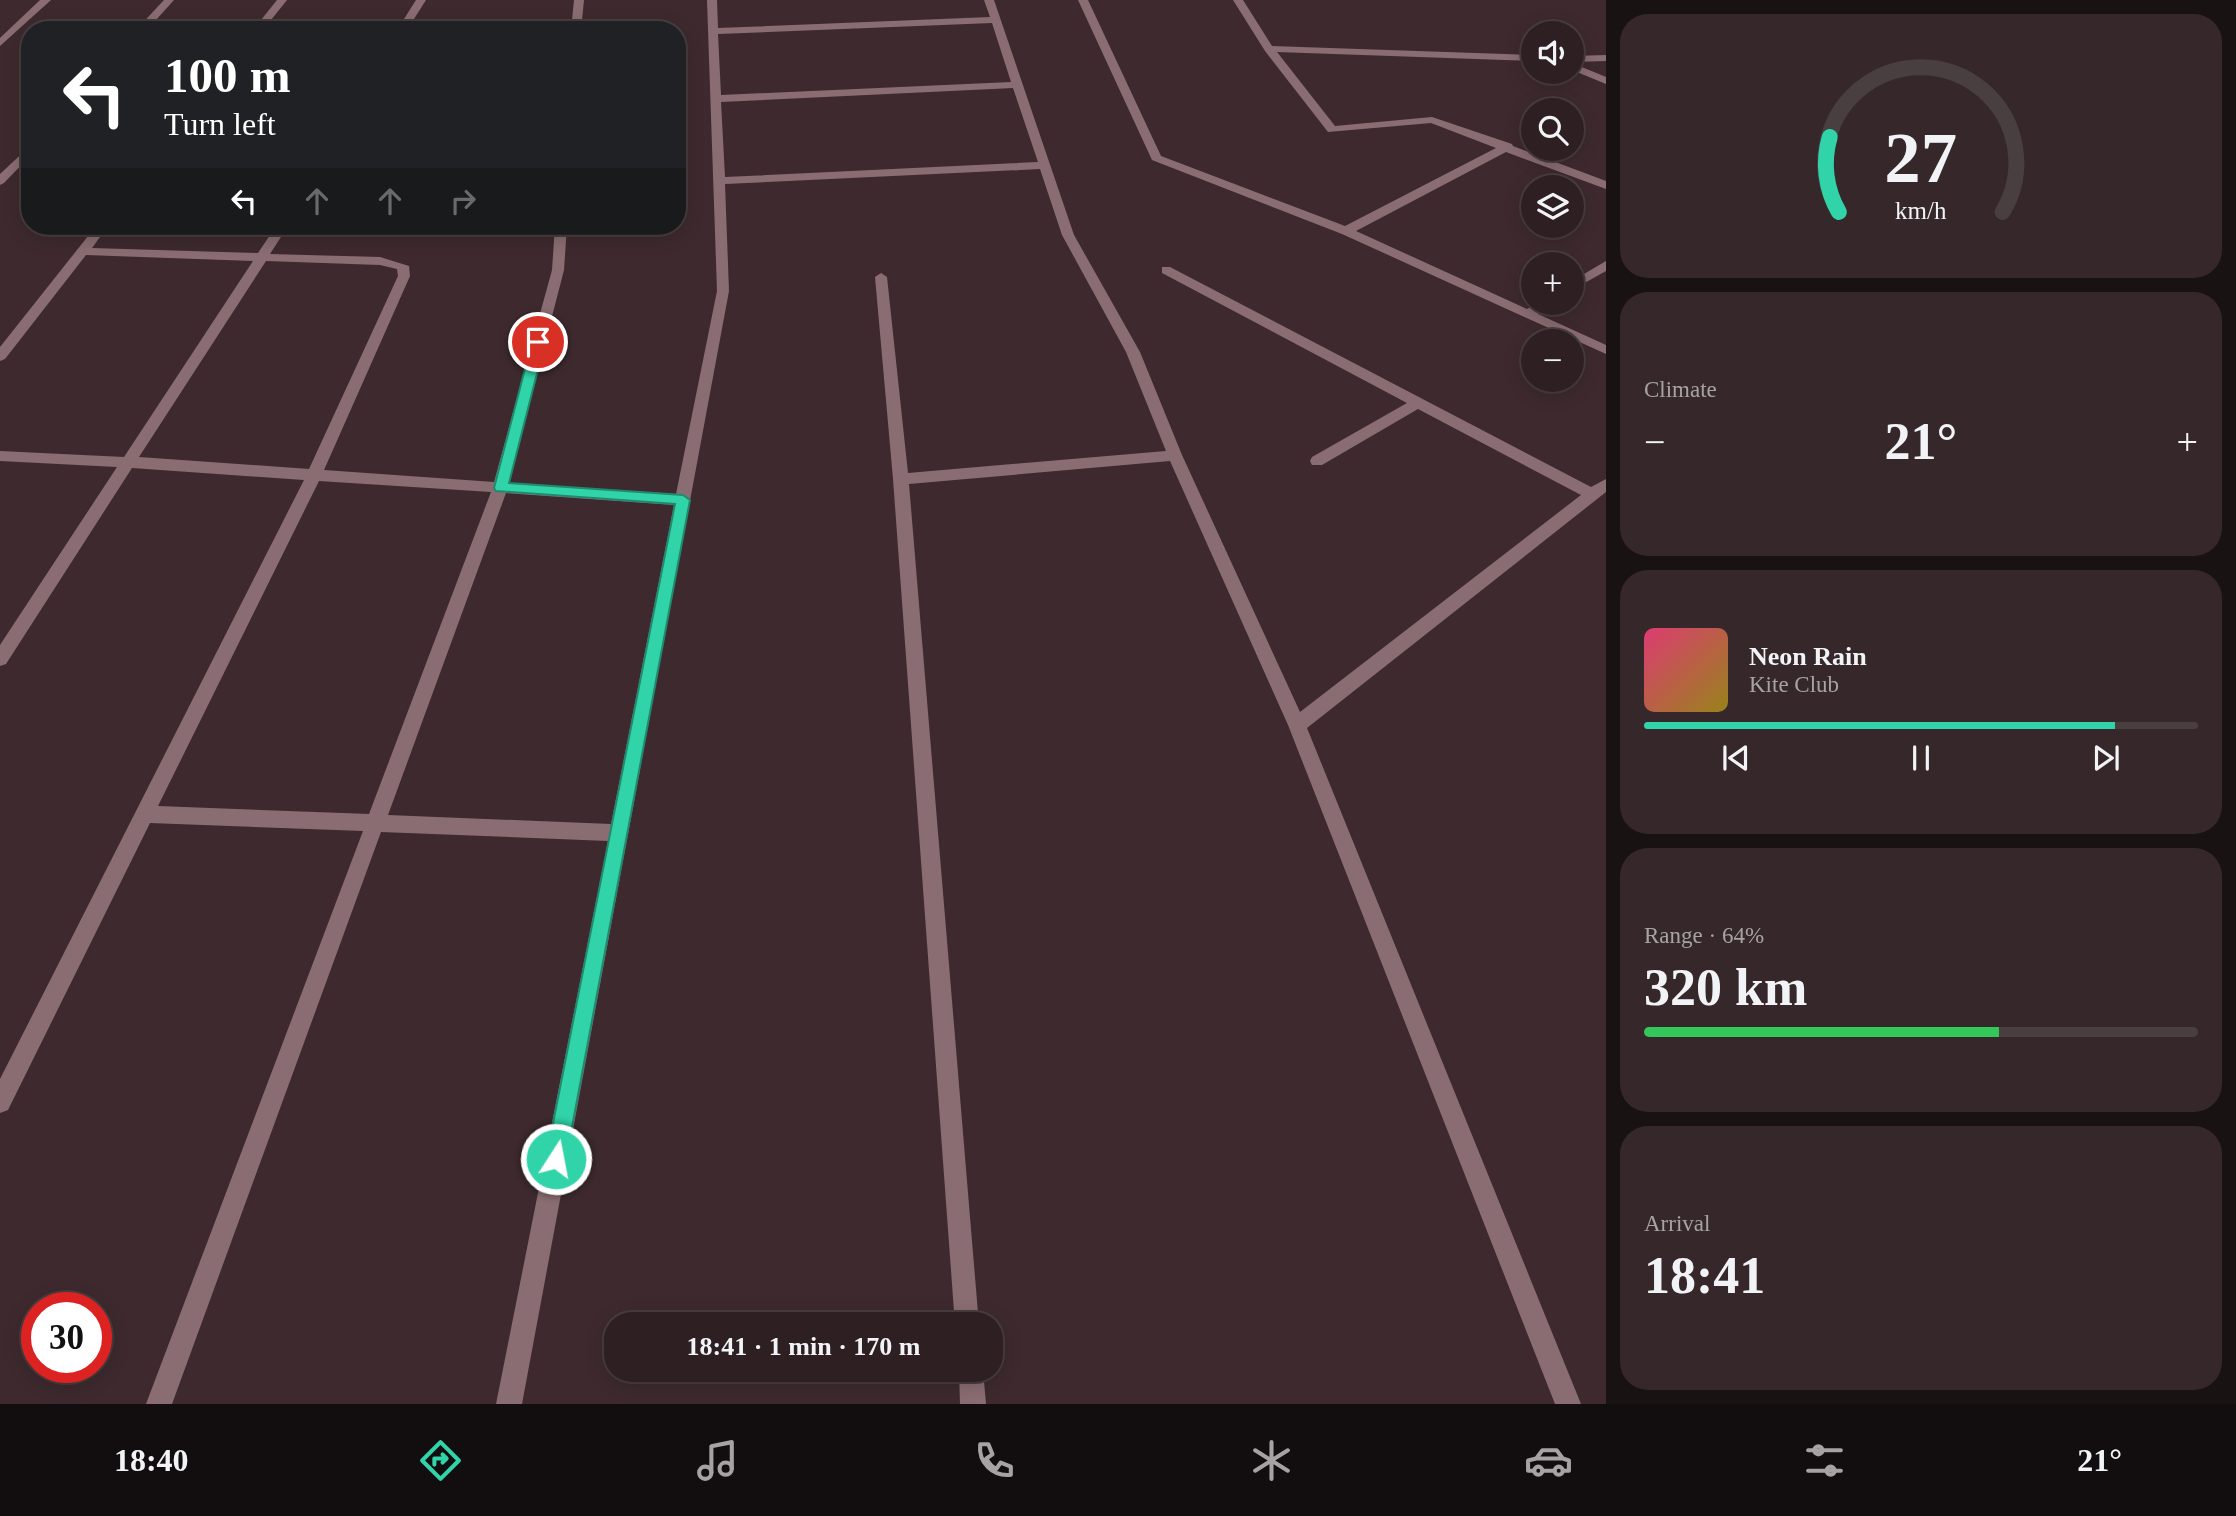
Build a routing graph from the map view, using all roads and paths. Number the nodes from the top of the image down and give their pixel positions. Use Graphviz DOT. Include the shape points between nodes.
graph roads {
  1 [pos="46,0"];
  2 [pos="169,0"];
  3 [pos="282,0"];
  4 [pos="421,0"];
  5 [pos="579,0"];
  6 [pos="712,0"];
  7 [pos="989,0"];
  8 [pos="1083,0"];
  9 [pos="1238,0"];
  10 [pos="994,20"];
  11 [pos="24,21"];
  12 [pos="149,21"];
  13 [pos="265,21"];
  14 [pos="408,21"];
  15 [pos="577,21"];
  16 [pos="21,23"];
  17 [pos="712,31"];
  18 [pos="0,43"];
  19 [pos="1269,49"];
  20 [pos="1521,58"];
  21 [pos="1606,58"];
  22 [pos="1584,59"];
  23 [pos="1584,71"];
  24 [pos="1606,81"];
  25 [pos="1016,85"];
  26 [pos="715,99"];
  27 [pos="1508,146"];
  28 [pos="21,159"];
  29 [pos="1043,165"];
  30 [pos="0,181"];
  31 [pos="719,181"];
  32 [pos="1606,185"];
  33 [pos="1346,231"];
  34 [pos="95,235"];
  35 [pos="276,235"];
  36 [pos="560,235"];
  37 [pos="82,251"];
  38 [pos="263,256"];
  39 [pos="1606,265"];
  40 [pos="1166,270"];
  41 [pos="881,277"];
  42 [pos="1584,279"];
  43 [pos="1521,311"];
  44 [pos="1530,315"];
  45 [pos="1606,350"];
  46 [pos="0,356"];
  47 [pos="1420,402"];
  48 [pos="1175,455"];
  49 [pos="0,456"];
  50 [pos="127,461"];
  51 [pos="1317,461"];
  52 [pos="314,475"];
  53 [pos="901,479"];
  54 [pos="1606,484"];
  55 [pos="500,488"];
  56 [pos="1591,494"];
  57 [pos="683,500"];
  58 [pos="0,659"];
  59 [pos="1297,725"];
  60 [pos="145,814"];
  61 [pos="376,822"];
  62 [pos="619,833"];
  63 [pos="0,1102"];
  64 [pos="966,1312"];
  65 [pos="972,1382"];
  66 [pos="159,1404"];
  67 [pos="509,1404"];
  68 [pos="973,1404"];
  69 [pos="1568,1404"];
  1 -- 11 [label="street"];
  2 -- 12 [label="street"];
  3 -- 13 [label="street"];
  4 -- 14 [label="street"];
  5 -- 15 [label="street"];
  6 -- 17 [label="street"];
  7 -- 10 [label="street"];
  8 -- 33 [label="street" via="1156,158"];
  9 -- 19 [label="street"];
  10 -- 17 [label="street"];
  10 -- 25 [label="street"];
  16 -- 18 [label="street"];
  17 -- 26 [label="street"];
  19 -- 20 [label="street"];
  19 -- 27 [label="street" via="1332,130 1432,120"];
  21 -- 22 [label="street"];
  23 -- 24 [label="street"];
  25 -- 26 [label="street"];
  25 -- 29 [label="street"];
  26 -- 31 [label="street"];
  27 -- 32 [label="street"];
  27 -- 33 [label="street"];
  28 -- 30 [label="street"];
  29 -- 31 [label="street"];
  29 -- 48 [label="street" via="1068,235 1133,352"];
  31 -- 57 [label="street" via="723,291"];
  33 -- 43 [label="street"];
  34 -- 37 [label="street"];
  35 -- 38 [label="street"];
  36 -- 55 [label="street" via="558,270"];
  37 -- 38 [label="street"];
  37 -- 46 [label="street"];
  38 -- 50 [label="street"];
  38 -- 52 [label="street" via="402,266 404,276"];
  39 -- 42 [label="street"];
  40 -- 47 [label="street"];
  41 -- 53 [label="street"];
  44 -- 45 [label="street"];
  47 -- 51 [label="street"];
  47 -- 56 [label="street"];
  48 -- 53 [label="street"];
  48 -- 59 [label="street"];
  49 -- 50 [label="street"];
  50 -- 52 [label="street"];
  50 -- 58 [label="street"];
  52 -- 55 [label="street"];
  52 -- 60 [label="street"];
  53 -- 64 [label="street"];
  54 -- 56 [label="street"];
  55 -- 57 [label="street"];
  55 -- 61 [label="street"];
  56 -- 59 [label="street"];
  57 -- 62 [label="street"];
  59 -- 69 [label="street"];
  60 -- 61 [label="street"];
  60 -- 63 [label="street"];
  61 -- 62 [label="street"];
  61 -- 66 [label="street"];
  62 -- 67 [label="street"];
  65 -- 68 [label="street"];
}
